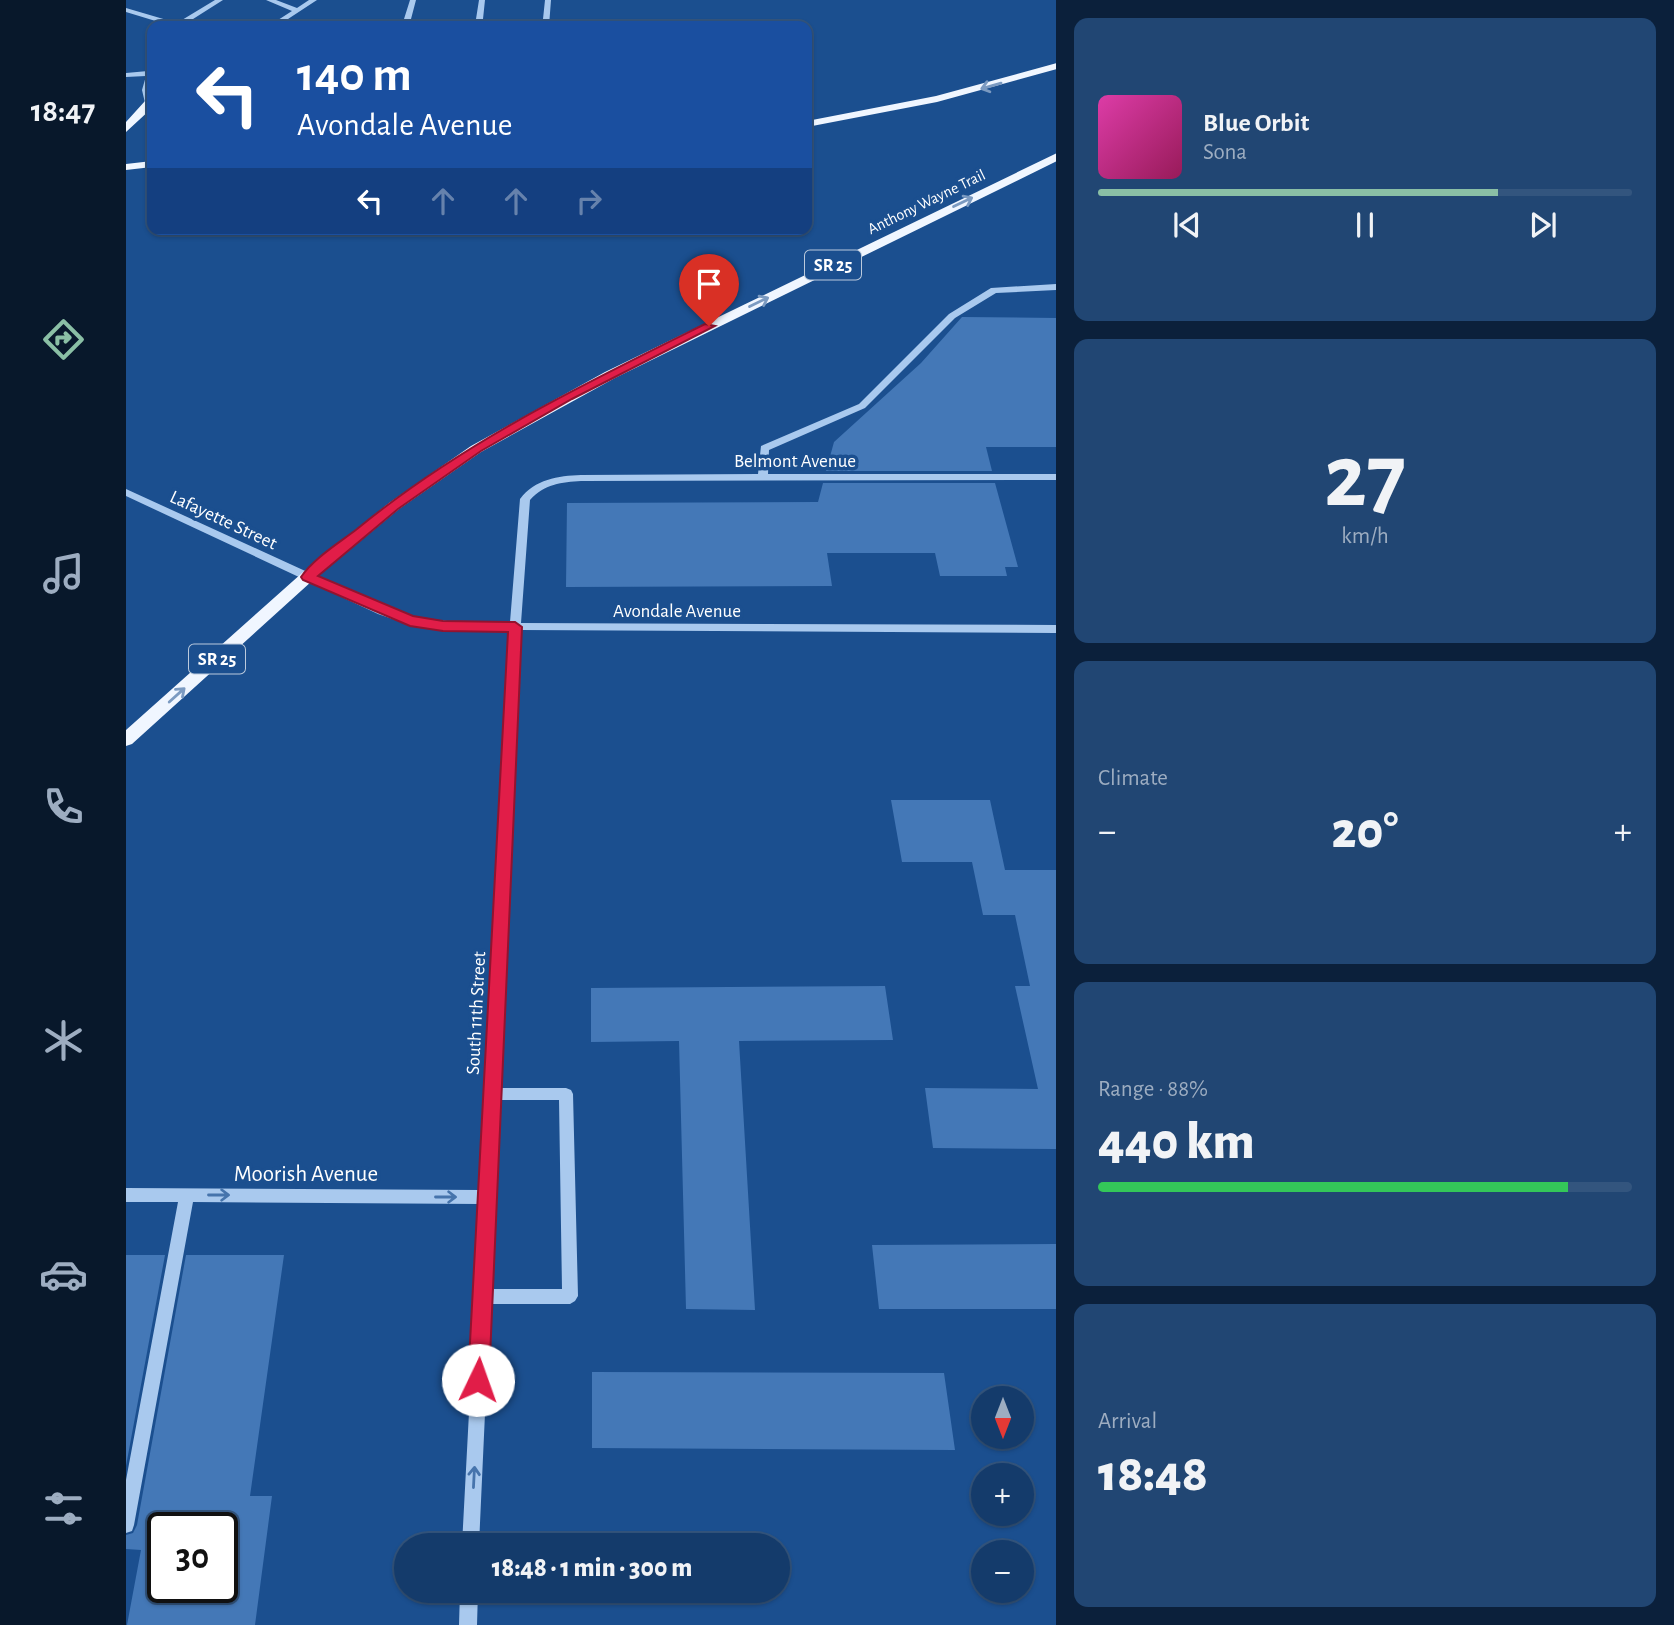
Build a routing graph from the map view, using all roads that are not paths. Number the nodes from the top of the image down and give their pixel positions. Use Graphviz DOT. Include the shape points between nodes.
graph roads {
  1 [pos="220,0"];
  2 [pos="269,0"];
  3 [pos="314,0"];
  4 [pos="413,0"];
  5 [pos="482,0"];
  6 [pos="548,0"];
  7 [pos="126,10"];
  8 [pos="297,10"];
  9 [pos="162,21"];
  10 [pos="186,21"];
  11 [pos="280,21"];
  12 [pos="407,21"];
  13 [pos="478,21"];
  14 [pos="546,21"];
  15 [pos="1056,66"];
  16 [pos="147,72"];
  17 [pos="126,75"];
  18 [pos="147,108"];
  19 [pos="812,123"];
  20 [pos="126,129"];
  21 [pos="1056,156"];
  22 [pos="147,165"];
  23 [pos="126,167"];
  24 [pos="1056,288"];
  25 [pos="1056,477"];
  26 [pos="763,478"];
  27 [pos="535,488"];
  28 [pos="126,492"];
  29 [pos="307,577"];
  30 [pos="515,627"];
  31 [pos="1056,629"];
  32 [pos="126,740"];
  33 [pos="492,1094"];
  34 [pos="126,1195"];
  35 [pos="187,1195"];
  36 [pos="486,1197"];
  37 [pos="482,1297"];
  38 [pos="126,1525"];
  39 [pos="472,1533"];
  40 [pos="469,1603"];
  41 [pos="468,1625"];
  1 -- 10 [label="street"];
  2 -- 8 [label="street"];
  3 -- 8 [label="street"];
  4 -- 12 [label="street"];
  5 -- 13 [label="street"];
  6 -- 14 [label="street"];
  7 -- 9 [label="street"];
  8 -- 11 [label="street"];
  15 -- 19 [label="main road, one-way" via="925,102"];
  16 -- 17 [label="street"];
  18 -- 20 [label="main road"];
  29 -- 21 [label="main road, Anthony Wayne Trail / SR 25, one-way" via="436,475 519,423"];
  22 -- 23 [label="main road"];
  24 -- 26 [label="street" via="994,290 952,316 862,405 764,448"];
  25 -- 26 [label="street, Belmont Avenue"];
  26 -- 27 [label="street, Belmont Avenue" via="581,478"];
  27 -- 30 [label="street, South 11th Street" via="523,504"];
  28 -- 29 [label="street, Lafayette Street"];
  29 -- 30 [label="street, Avondale Avenue" via="410,621"];
  32 -- 29 [label="main road, SR 25, one-way"];
  30 -- 31 [label="street, Avondale Avenue"];
  30 -- 33 [label="street, South 11th Street"];
  33 -- 36 [label="street, South 11th Street"];
  33 -- 37 [label="street" via="566,1094 570,1296"];
  34 -- 35 [label="street, Moorish Avenue"];
  35 -- 36 [label="street, Moorish Avenue, one-way"];
  35 -- 38 [label="street"];
  36 -- 37 [label="street, South 11th Street"];
  39 -- 37 [label="street, South 11th Street, one-way"];
  40 -- 41 [label="street"];
}
